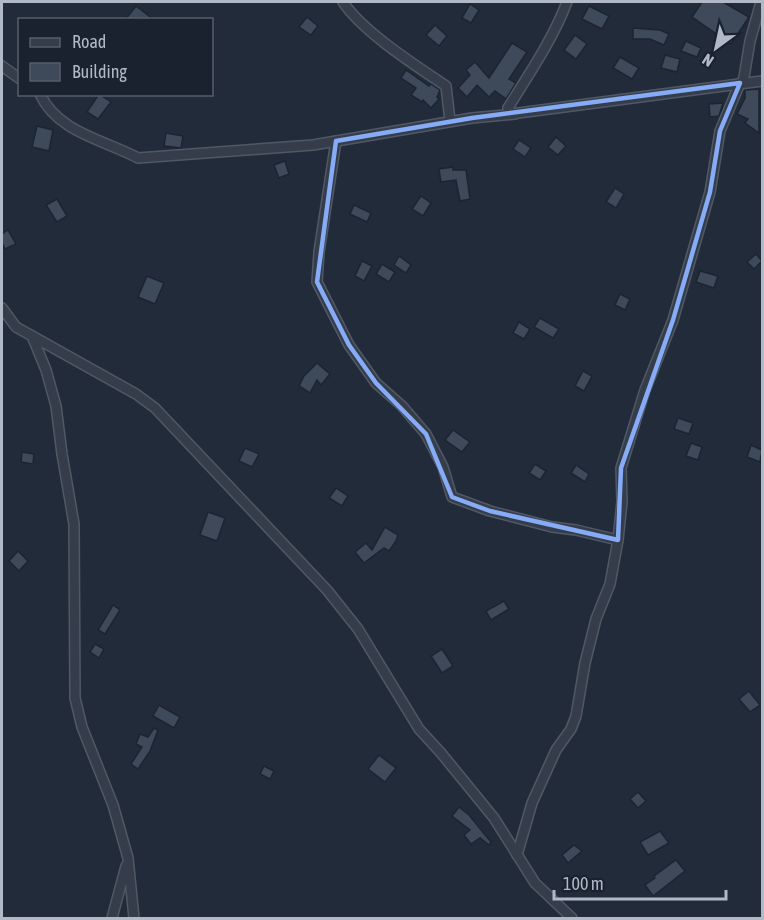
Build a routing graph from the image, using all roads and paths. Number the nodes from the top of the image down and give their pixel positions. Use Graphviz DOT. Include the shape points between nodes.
graph roads {
  1 [pos="343,2"];
  2 [pos="567,2"];
  3 [pos="761,2"];
  4 [pos="2,66"];
  5 [pos="18,78"];
  6 [pos="762,81"];
  7 [pos="741,83"];
  8 [pos="41,96"];
  9 [pos="515,114"];
  10 [pos="450,121"];
  11 [pos="336,141"];
  12 [pos="2,308"];
  13 [pos="32,336"];
  14 [pos="618,540"];
  15 [pos="517,855"];
  16 [pos="128,858"];
  17 [pos="112,918"];
  18 [pos="134,918"];
  19 [pos="572,918"];
  1 -- 10 [label="street" via="397,52 446,86"];
  2 -- 9 [label="street" via="508,108"];
  3 -- 7 [label="street"];
  4 -- 5 [label="street"];
  6 -- 7 [label="street"];
  7 -- 9 [label="street"];
  7 -- 14 [label="street" via="720,131 710,192 673,320 645,390 621,468"];
  8 -- 11 [label="street" via="59,120 138,158 313,146"];
  9 -- 10 [label="street"];
  10 -- 11 [label="street"];
  11 -- 14 [label="street" via="317,282 349,345 376,383 426,434 443,467 452,497 552,527"];
  12 -- 13 [label="street" via="16,327"];
  13 -- 15 [label="street" via="155,408 327,590 358,629 419,729 466,782"];
  13 -- 16 [label="street" via="56,406 74,524 75,698"];
  14 -- 15 [label="street" via="610,584 585,663 576,716 532,803"];
  15 -- 19 [label="street" via="535,883"];
  16 -- 17 [label="street"];
  16 -- 18 [label="street"];
}
